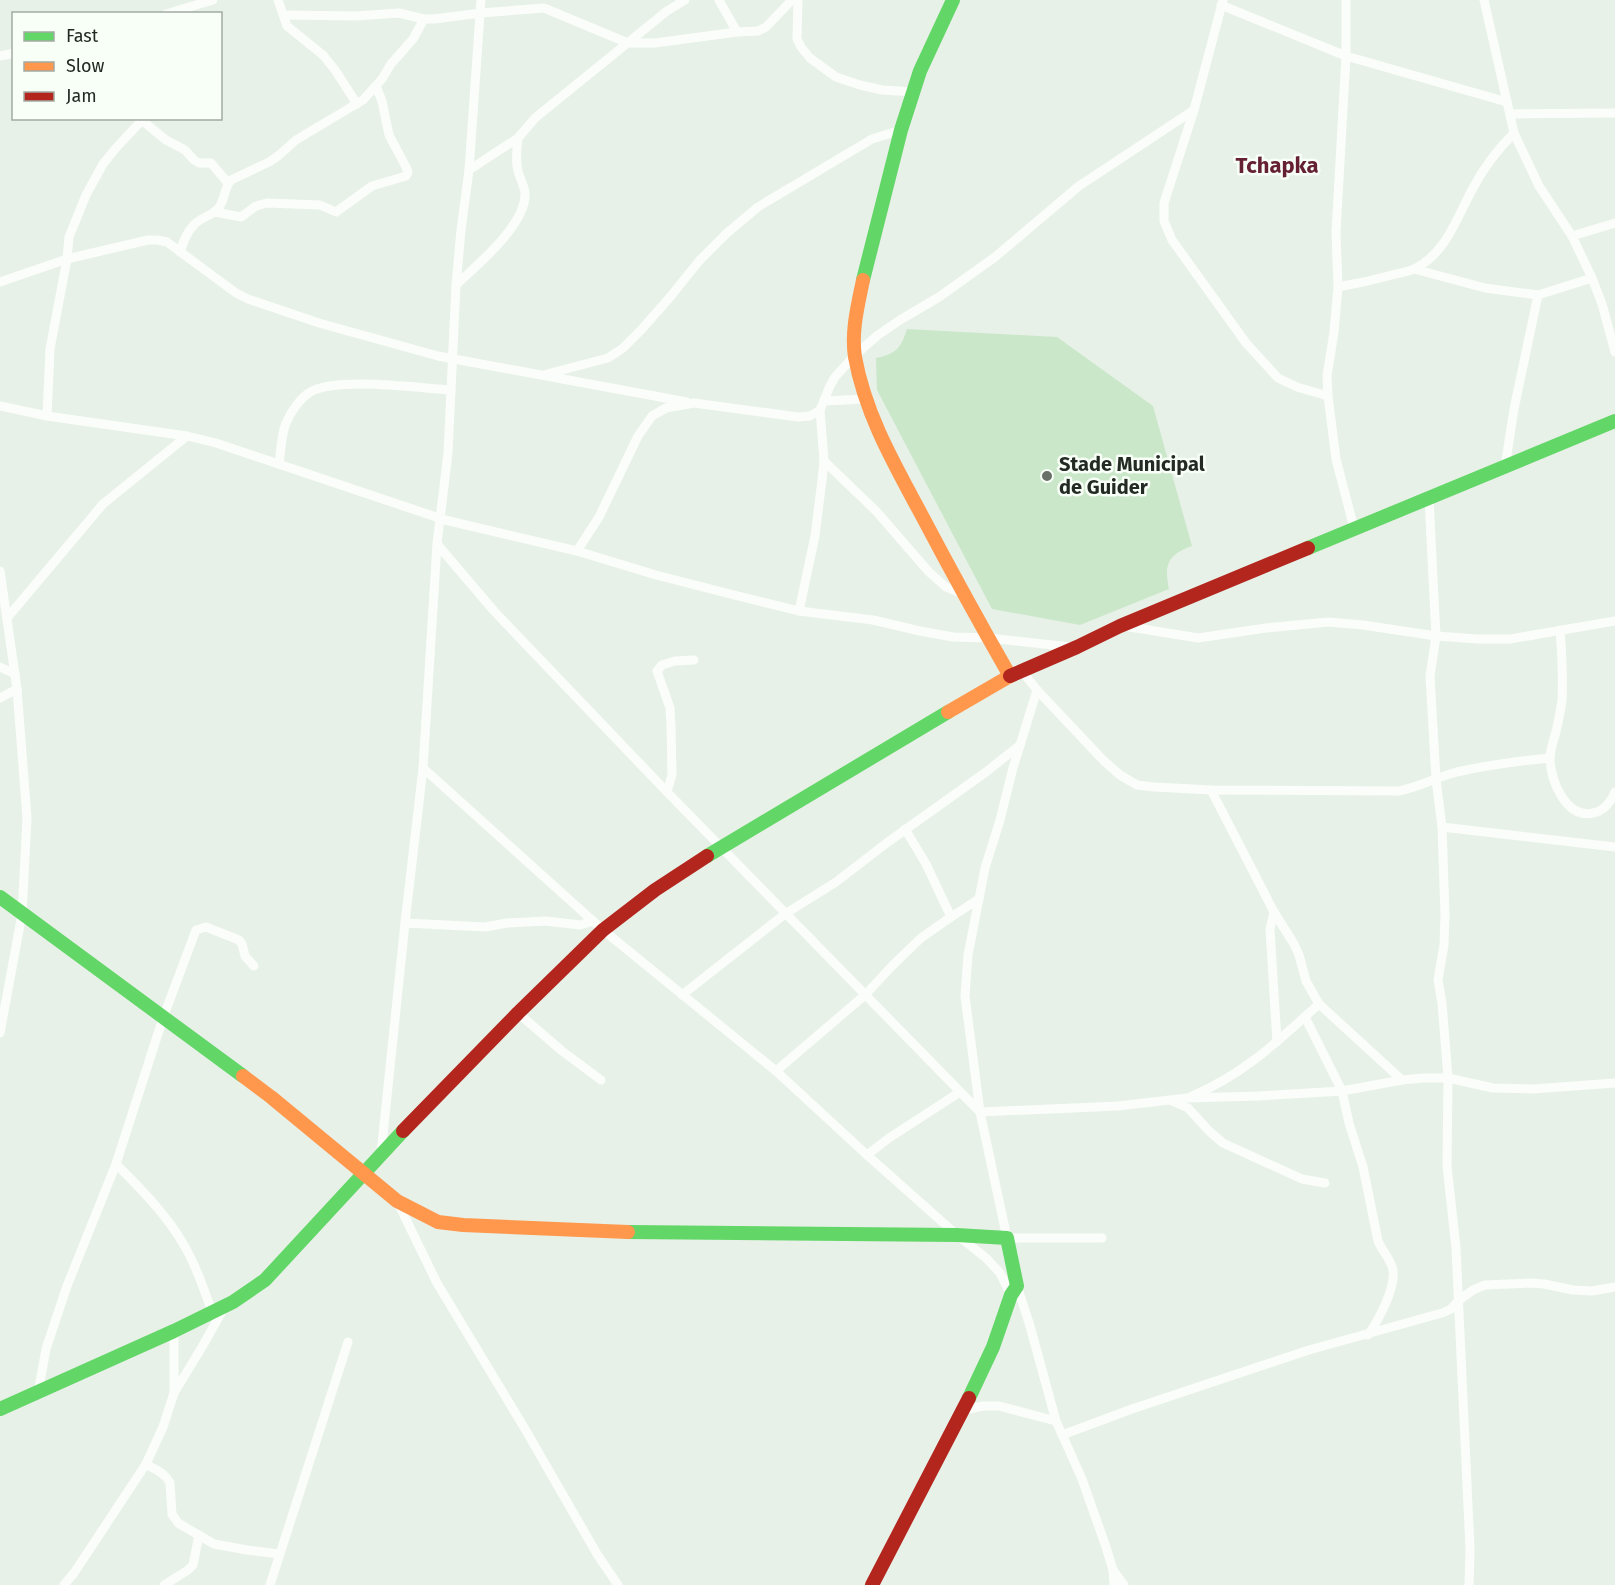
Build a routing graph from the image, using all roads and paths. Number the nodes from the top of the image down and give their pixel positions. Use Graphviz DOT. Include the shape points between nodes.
graph roads {
  1 [pos="213,0"];
  2 [pos="278,0"];
  3 [pos="481,0"];
  4 [pos="684,0"];
  5 [pos="719,0"];
  6 [pos="792,0"];
  7 [pos="798,0"];
  8 [pos="952,0"];
  9 [pos="1347,0"];
  10 [pos="1484,0"];
  11 [pos="1222,2"];
  12 [pos="197,6"];
  13 [pos="174,12"];
  14 [pos="481,13"];
  15 [pos="284,15"];
  16 [pos="424,19"];
  17 [pos="737,32"];
  18 [pos="628,43"];
  19 [pos="1346,56"];
  20 [pos="376,86"];
  21 [pos="914,92"];
  22 [pos="1508,102"];
  23 [pos="357,104"];
  24 [pos="1194,110"];
  25 [pos="1615,112"];
  26 [pos="1510,114"];
  27 [pos="141,120"];
  28 [pos="143,120"];
  29 [pos="901,130"];
  30 [pos="1514,133"];
  31 [pos="518,138"];
  32 [pos="469,170"];
  33 [pos="228,183"];
  34 [pos="215,212"];
  35 [pos="1615,223"];
  36 [pos="1572,236"];
  37 [pos="180,252"];
  38 [pos="67,259"];
  39 [pos="1414,269"];
  40 [pos="1592,278"];
  41 [pos="0,282"];
  42 [pos="456,285"];
  43 [pos="1338,287"];
  44 [pos="1538,295"];
  45 [pos="1615,352"];
  46 [pos="855,355"];
  47 [pos="452,359"];
  48 [pos="542,375"];
  49 [pos="451,390"];
  50 [pos="1328,396"];
  51 [pos="865,399"];
  52 [pos="694,403"];
  53 [pos="0,406"];
  54 [pos="822,406"];
  55 [pos="47,416"];
  56 [pos="1615,421"];
  57 [pos="187,436"];
  58 [pos="824,461"];
  59 [pos="279,464"];
  60 [pos="1505,467"];
  61 [pos="1429,499"];
  62 [pos="439,518"];
  63 [pos="1354,528"];
  64 [pos="437,544"];
  65 [pos="577,551"];
  66 [pos="0,571"];
  67 [pos="964,594"];
  68 [pos="799,611"];
  69 [pos="7,618"];
  70 [pos="1615,621"];
  71 [pos="1120,626"];
  72 [pos="1560,630"];
  73 [pos="1436,636"];
  74 [pos="989,638"];
  75 [pos="1077,648"];
  76 [pos="694,660"];
  77 [pos="0,667"];
  78 [pos="1016,673"];
  79 [pos="15,674"];
  80 [pos="17,689"];
  81 [pos="1037,690"];
  82 [pos="0,698"];
  83 [pos="1021,744"];
  84 [pos="1550,758"];
  85 [pos="423,768"];
  86 [pos="1436,779"];
  87 [pos="1211,790"];
  88 [pos="667,792"];
  89 [pos="1615,792"];
  90 [pos="1442,827"];
  91 [pos="905,829"];
  92 [pos="720,847"];
  93 [pos="1615,847"];
  94 [pos="0,897"];
  95 [pos="980,899"];
  96 [pos="1274,912"];
  97 [pos="22,914"];
  98 [pos="785,914"];
  99 [pos="951,917"];
  100 [pos="405,923"];
  101 [pos="598,925"];
  102 [pos="254,966"];
  103 [pos="682,995"];
  104 [pos="865,995"];
  105 [pos="1318,1004"];
  106 [pos="518,1013"];
  107 [pos="164,1017"];
  108 [pos="1305,1017"];
  109 [pos="0,1033"];
  110 [pos="1277,1042"];
  111 [pos="776,1071"];
  112 [pos="1448,1078"];
  113 [pos="601,1080"];
  114 [pos="1402,1080"];
  115 [pos="1615,1083"];
  116 [pos="1342,1091"];
  117 [pos="960,1092"];
  118 [pos="1187,1098"];
  119 [pos="1170,1100"];
  120 [pos="980,1112"];
  121 [pos="381,1154"];
  122 [pos="867,1155"];
  123 [pos="116,1164"];
  124 [pos="363,1174"];
  125 [pos="1325,1183"];
  126 [pos="397,1201"];
  127 [pos="957,1235"];
  128 [pos="1007,1238"];
  129 [pos="1102,1238"];
  130 [pos="1615,1287"];
  131 [pos="1014,1291"];
  132 [pos="1458,1301"];
  133 [pos="218,1309"];
  134 [pos="174,1331"];
  135 [pos="1368,1335"];
  136 [pos="348,1342"];
  137 [pos="38,1393"];
  138 [pos="174,1393"];
  139 [pos="0,1409"];
  140 [pos="964,1410"];
  141 [pos="1056,1421"];
  142 [pos="1062,1435"];
  143 [pos="146,1464"];
  144 [pos="199,1535"];
  145 [pos="279,1554"];
  146 [pos="1113,1570"];
  147 [pos="274,1571"];
  148 [pos="64,1585"];
  149 [pos="164,1585"];
  150 [pos="262,1585"];
  151 [pos="270,1585"];
  152 [pos="618,1585"];
  153 [pos="872,1585"];
  154 [pos="1113,1585"];
  155 [pos="1124,1585"];
  156 [pos="1469,1585"];
  1 -- 12 [label="street"];
  2 -- 15 [label="street"];
  3 -- 14 [label="street"];
  4 -- 18 [label="street"];
  5 -- 17 [label="street"];
  6 -- 17 [label="street" via="766,27"];
  7 -- 21 [label="street" via="797,39 810,58 836,77 860,85"];
  8 -- 21 [label="main road"];
  9 -- 19 [label="street"];
  10 -- 22 [label="street"];
  11 -- 19 [label="street"];
  11 -- 24 [label="street"];
  12 -- 13 [label="street"];
  14 -- 16 [label="street"];
  14 -- 18 [label="street" via="544,8"];
  14 -- 32 [label="street"];
  15 -- 16 [label="street" via="399,13"];
  15 -- 23 [label="street" via="287,26 323,55"];
  16 -- 20 [label="street"];
  17 -- 18 [label="street"];
  18 -- 31 [label="street" via="535,118"];
  19 -- 22 [label="street"];
  19 -- 43 [label="street" via="1336,232"];
  20 -- 23 [label="street"];
  20 -- 34 [label="street" via="389,135 408,172 406,176 372,186 336,212 320,205 267,203 241,217"];
  21 -- 29 [label="main road"];
  22 -- 26 [label="street"];
  23 -- 33 [label="street" via="296,140 269,162"];
  24 -- 46 [label="street" via="1079,186 996,257 878,335"];
  24 -- 50 [label="street" via="1164,202 1164,221 1172,240 1246,343 1278,378"];
  25 -- 26 [label="street"];
  26 -- 30 [label="street"];
  27 -- 38 [label="street" via="103,164 86,195 69,237"];
  28 -- 33 [label="street" via="199,164 211,163"];
  29 -- 46 [label="main road" via="865,269 854,327"];
  29 -- 48 [label="street" via="872,139 758,207 727,232 615,354"];
  30 -- 36 [label="street" via="1539,186"];
  30 -- 39 [label="street" via="1493,155 1443,243 1432,257"];
  31 -- 32 [label="street"];
  31 -- 42 [label="street" via="516,156 525,196 519,218"];
  32 -- 42 [label="street"];
  33 -- 34 [label="street"];
  34 -- 37 [label="street" via="193,225"];
  35 -- 36 [label="street"];
  36 -- 40 [label="street"];
  37 -- 38 [label="street" via="157,240"];
  37 -- 47 [label="street" via="248,299"];
  38 -- 41 [label="street"];
  38 -- 55 [label="street" via="51,349"];
  39 -- 43 [label="street"];
  39 -- 44 [label="street" via="1485,288"];
  40 -- 44 [label="street"];
  40 -- 45 [label="street"];
  42 -- 47 [label="street"];
  43 -- 50 [label="street"];
  44 -- 60 [label="street"];
  46 -- 51 [label="main road"];
  46 -- 54 [label="street" via="830,386"];
  47 -- 48 [label="street"];
  47 -- 49 [label="street"];
  48 -- 52 [label="street"];
  49 -- 59 [label="street" via="366,385 327,386 310,392 286,424"];
  49 -- 62 [label="street"];
  50 -- 63 [label="street" via="1336,459"];
  51 -- 54 [label="street"];
  51 -- 67 [label="main road" via="880,437"];
  52 -- 54 [label="street" via="798,417 810,416"];
  52 -- 65 [label="street" via="666,408 652,416"];
  53 -- 55 [label="street"];
  54 -- 58 [label="street" via="819,418"];
  55 -- 57 [label="street"];
  56 -- 60 [label="main road"];
  57 -- 59 [label="street"];
  57 -- 69 [label="street" via="103,504"];
  58 -- 67 [label="street" via="876,511 929,572 946,587"];
  58 -- 68 [label="street"];
  59 -- 62 [label="street"];
  60 -- 61 [label="main road"];
  61 -- 63 [label="main road"];
  61 -- 73 [label="street"];
  62 -- 64 [label="street"];
  62 -- 65 [label="street"];
  63 -- 71 [label="main road"];
  64 -- 85 [label="street"];
  64 -- 88 [label="street" via="494,610"];
  65 -- 68 [label="street"];
  66 -- 69 [label="street"];
  67 -- 74 [label="main road"];
  68 -- 74 [label="street" via="953,636"];
  69 -- 79 [label="street"];
  70 -- 72 [label="street"];
  71 -- 73 [label="street" via="1198,638 1328,622"];
  71 -- 75 [label="main road"];
  72 -- 73 [label="street" via="1510,639"];
  72 -- 84 [label="street" via="1562,702"];
  73 -- 86 [label="street" via="1430,676"];
  74 -- 75 [label="street"];
  74 -- 78 [label="main road"];
  75 -- 78 [label="main road"];
  76 -- 88 [label="street" via="662,665 657,671 670,708 672,775"];
  77 -- 79 [label="street"];
  78 -- 81 [label="street"];
  78 -- 92 [label="main road"];
  79 -- 80 [label="street"];
  80 -- 82 [label="street"];
  80 -- 97 [label="street" via="27,818"];
  81 -- 83 [label="street"];
  81 -- 87 [label="street" via="1104,761 1137,785"];
  83 -- 91 [label="street"];
  83 -- 95 [label="street" via="985,868"];
  84 -- 86 [label="street" via="1495,764"];
  84 -- 89 [label="street" via="1560,793 1574,811 1598,812"];
  85 -- 100 [label="street"];
  85 -- 101 [label="street"];
  86 -- 87 [label="street" via="1399,791"];
  86 -- 90 [label="street"];
  87 -- 96 [label="street"];
  88 -- 92 [label="street"];
  90 -- 93 [label="street"];
  90 -- 112 [label="street" via="1444,935 1438,980"];
  91 -- 98 [label="street" via="836,882"];
  91 -- 99 [label="street"];
  92 -- 98 [label="street"];
  92 -- 101 [label="main road"];
  94 -- 97 [label="main road"];
  95 -- 99 [label="street"];
  95 -- 120 [label="street" via="968,955 965,996"];
  96 -- 105 [label="street" via="1299,955"];
  96 -- 110 [label="street" via="1270,929"];
  97 -- 107 [label="main road"];
  97 -- 109 [label="street"];
  98 -- 103 [label="street"];
  98 -- 104 [label="street"];
  99 -- 104 [label="street" via="921,939"];
  100 -- 101 [label="street" via="485,927 546,921"];
  100 -- 121 [label="street"];
  101 -- 103 [label="street"];
  101 -- 106 [label="main road"];
  102 -- 107 [label="street" via="239,940 206,927 196,930"];
  103 -- 111 [label="street"];
  104 -- 111 [label="street"];
  104 -- 117 [label="street"];
  105 -- 108 [label="street"];
  105 -- 114 [label="street"];
  106 -- 113 [label="street"];
  106 -- 121 [label="main road"];
  107 -- 123 [label="street"];
  107 -- 124 [label="main road" via="271,1097"];
  108 -- 110 [label="street"];
  108 -- 116 [label="street"];
  110 -- 118 [label="street" via="1238,1073"];
  111 -- 122 [label="street"];
  112 -- 114 [label="street"];
  112 -- 115 [label="street" via="1493,1088"];
  112 -- 132 [label="street" via="1447,1166"];
  114 -- 116 [label="street"];
  116 -- 118 [label="street"];
  116 -- 135 [label="street" via="1378,1240 1393,1271 1393,1283 1380,1317"];
  117 -- 120 [label="street"];
  117 -- 122 [label="street"];
  118 -- 119 [label="street"];
  119 -- 120 [label="street"];
  119 -- 125 [label="street" via="1188,1108 1223,1143 1302,1179"];
  120 -- 128 [label="street"];
  121 -- 124 [label="main road"];
  122 -- 127 [label="street"];
  123 -- 133 [label="street" via="170,1225"];
  123 -- 137 [label="street" via="67,1286 46,1349"];
  124 -- 126 [label="main road"];
  124 -- 133 [label="main road" via="265,1280"];
  126 -- 127 [label="main road" via="438,1222 463,1225 602,1232"];
  126 -- 152 [label="street" via="437,1283"];
  127 -- 128 [label="main road"];
  127 -- 131 [label="street" via="986,1258"];
  128 -- 129 [label="street"];
  128 -- 131 [label="main road"];
  130 -- 132 [label="street" via="1592,1291 1538,1283 1485,1285"];
  131 -- 140 [label="main road"];
  131 -- 141 [label="street" via="1030,1326"];
  132 -- 135 [label="street" via="1442,1313"];
  132 -- 156 [label="street"];
  133 -- 134 [label="main road"];
  133 -- 138 [label="street" via="202,1347"];
  134 -- 137 [label="main road"];
  134 -- 138 [label="street"];
  135 -- 142 [label="street" via="1298,1354"];
  136 -- 145 [label="street"];
  137 -- 139 [label="main road"];
  138 -- 143 [label="street"];
  140 -- 141 [label="street" via="999,1406"];
  140 -- 153 [label="main road"];
  141 -- 142 [label="street"];
  142 -- 146 [label="street" via="1082,1479"];
  143 -- 144 [label="street" via="170,1483 174,1519"];
  143 -- 148 [label="street"];
  144 -- 145 [label="street" via="214,1544"];
  144 -- 149 [label="street" via="193,1565"];
  145 -- 147 [label="street"];
  146 -- 154 [label="street"];
  146 -- 155 [label="street"];
  147 -- 150 [label="street"];
  147 -- 151 [label="street"];
}
